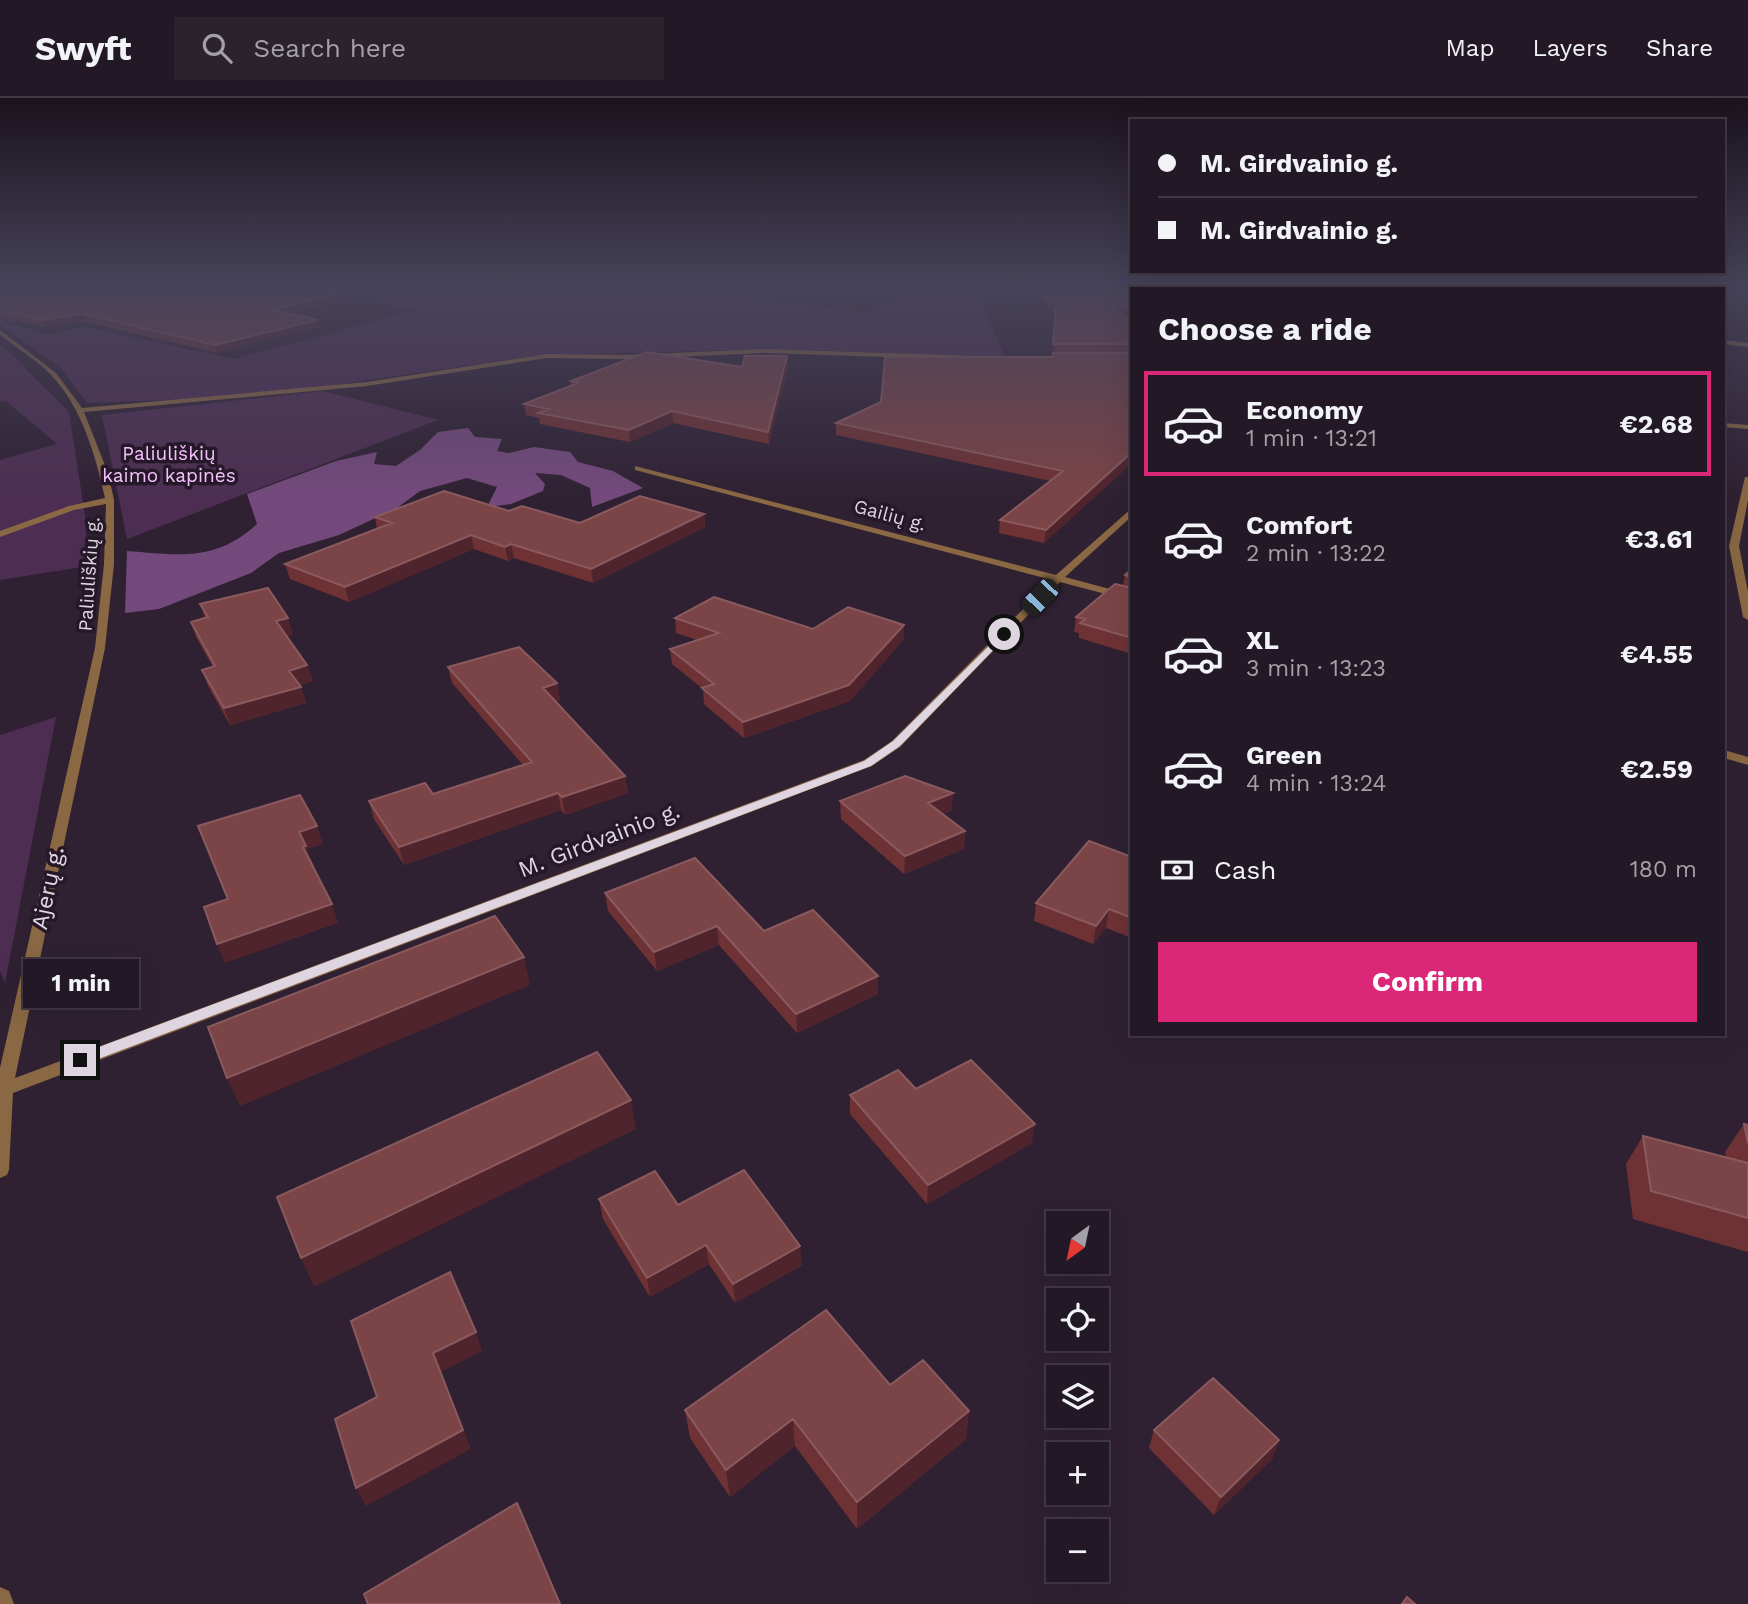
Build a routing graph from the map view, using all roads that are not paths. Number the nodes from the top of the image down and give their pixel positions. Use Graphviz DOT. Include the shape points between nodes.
graph roads {
  1 [pos="32,358"];
  2 [pos="532,358"];
  3 [pos="80,410"];
  4 [pos="1725,425"];
  5 [pos="1748,427"];
  6 [pos="638,468"];
  7 [pos="1748,479"];
  8 [pos="110,500"];
  9 [pos="1130,513"];
  10 [pos="0,534"];
  11 [pos="1058,579"];
  12 [pos="1130,597"];
  13 [pos="1748,617"];
  14 [pos="100,648"];
  15 [pos="1725,754"];
  16 [pos="1748,761"];
  17 [pos="4,1089"];
  18 [pos="0,1170"];
  1 -- 3 [label="street, Paliuliškių g." via="54,374"];
  2 -- 3 [label="street" via="359,385"];
  3 -- 8 [label="street, Paliuliškių g."];
  4 -- 5 [label="street"];
  6 -- 11 [label="street, Gailių g."];
  7 -- 13 [label="street" via="1734,546"];
  8 -- 10 [label="street"];
  8 -- 14 [label="street, Paliuliškių g."];
  9 -- 11 [label="street, M. Girdvainio g."];
  11 -- 12 [label="street, Gailių g."];
  11 -- 17 [label="street, M. Girdvainio g." via="897,744 868,763"];
  14 -- 17 [label="street, Ajerų g."];
  15 -- 16 [label="street"];
  17 -- 18 [label="street, Ajerų g."];
}
